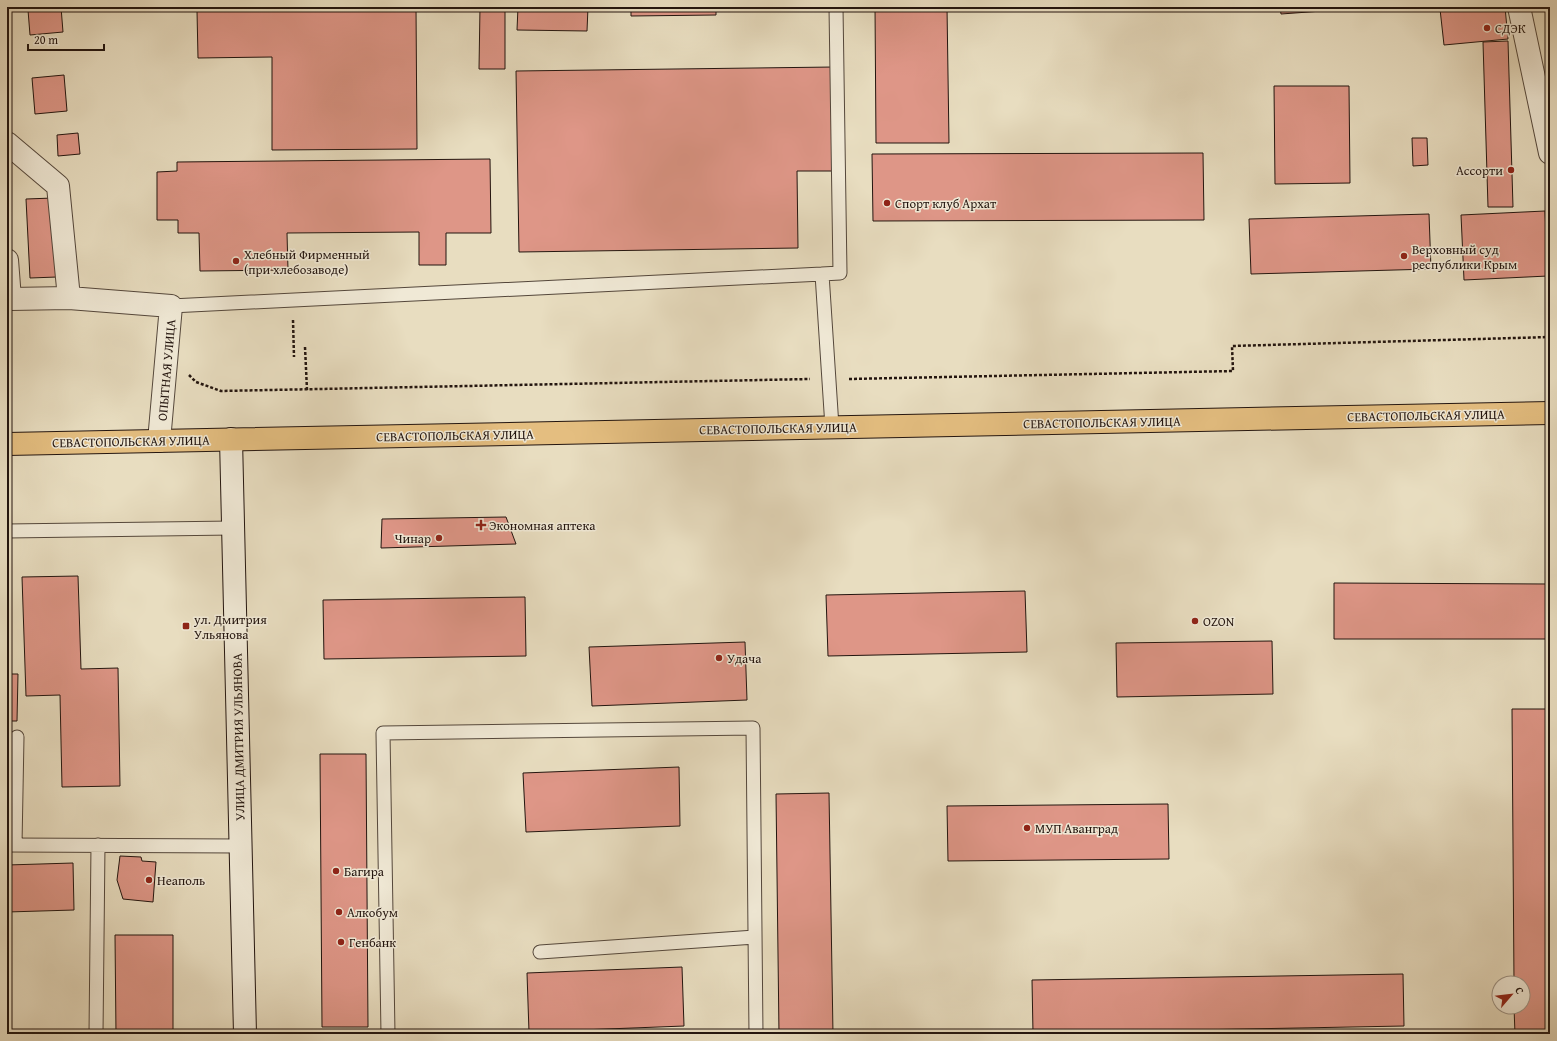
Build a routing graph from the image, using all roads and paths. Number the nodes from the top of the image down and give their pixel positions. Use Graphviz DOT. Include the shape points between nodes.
graph roads {
  1 [pos="836,7"];
  2 [pos="1519,7"];
  3 [pos="7,143"];
  4 [pos="1550,152"];
  5 [pos="7,260"];
  6 [pos="822,274"];
  7 [pos="69,298"];
  8 [pos="171,306"];
  9 [pos="286,320"];
  10 [pos="1550,337"];
  11 [pos="306,347"];
  12 [pos="294,357"];
  13 [pos="187,373"];
  14 [pos="828,379"];
  15 [pos="307,390"];
  16 [pos="1550,413"];
  17 [pos="832,427"];
  18 [pos="231,439"];
  19 [pos="160,441"];
  20 [pos="7,444"];
  21 [pos="233,528"];
  22 [pos="7,531"];
  23 [pos="17,737"];
  24 [pos="11,845"];
  25 [pos="98,845"];
  26 [pos="240,846"];
  27 [pos="755,937"];
  28 [pos="540,952"];
  29 [pos="96,1034"];
  30 [pos="245,1034"];
  31 [pos="388,1034"];
  32 [pos="756,1034"];
  1 -- 6 [label="lane" via="840,273"];
  2 -- 4 [label="street"];
  3 -- 7 [label="street" via="58,186"];
  5 -- 7 [label="street, ОПЫТНАЯ УЛИЦА" via="10,299"];
  6 -- 8 [label="lane"];
  6 -- 14 [label="lane"];
  7 -- 8 [label="street, ОПЫТНАЯ УЛИЦА"];
  8 -- 19 [label="street, ОПЫТНАЯ УЛИЦА"];
  9 -- 12 [label="path" via="294,320"];
  10 -- 14 [label="path" via="1232,346 1233,371"];
  11 -- 15 [label="path"];
  13 -- 15 [label="path" via="196,382 221,391"];
  14 -- 15 [label="path"];
  14 -- 17 [label="lane"];
  16 -- 17 [label="main road, СЕВАСТОПОЛЬСКАЯ УЛИЦА"];
  17 -- 18 [label="main road, СЕВАСТОПОЛЬСКАЯ УЛИЦА"];
  18 -- 19 [label="main road, СЕВАСТОПОЛЬСКАЯ УЛИЦА"];
  18 -- 21 [label="street, УЛИЦА ДМИТРИЯ УЛЬЯНОВА"];
  19 -- 20 [label="main road, СЕВАСТОПОЛЬСКАЯ УЛИЦА"];
  21 -- 22 [label="lane"];
  21 -- 26 [label="street, УЛИЦА ДМИТРИЯ УЛЬЯНОВА"];
  23 -- 24 [label="lane"];
  24 -- 25 [label="lane"];
  25 -- 26 [label="lane"];
  25 -- 29 [label="lane"];
  26 -- 30 [label="street, УЛИЦА ДМИТРИЯ УЛЬЯНОВА"];
  27 -- 28 [label="lane"];
  27 -- 31 [label="lane" via="753,728 383,733"];
  27 -- 32 [label="lane"];
}
